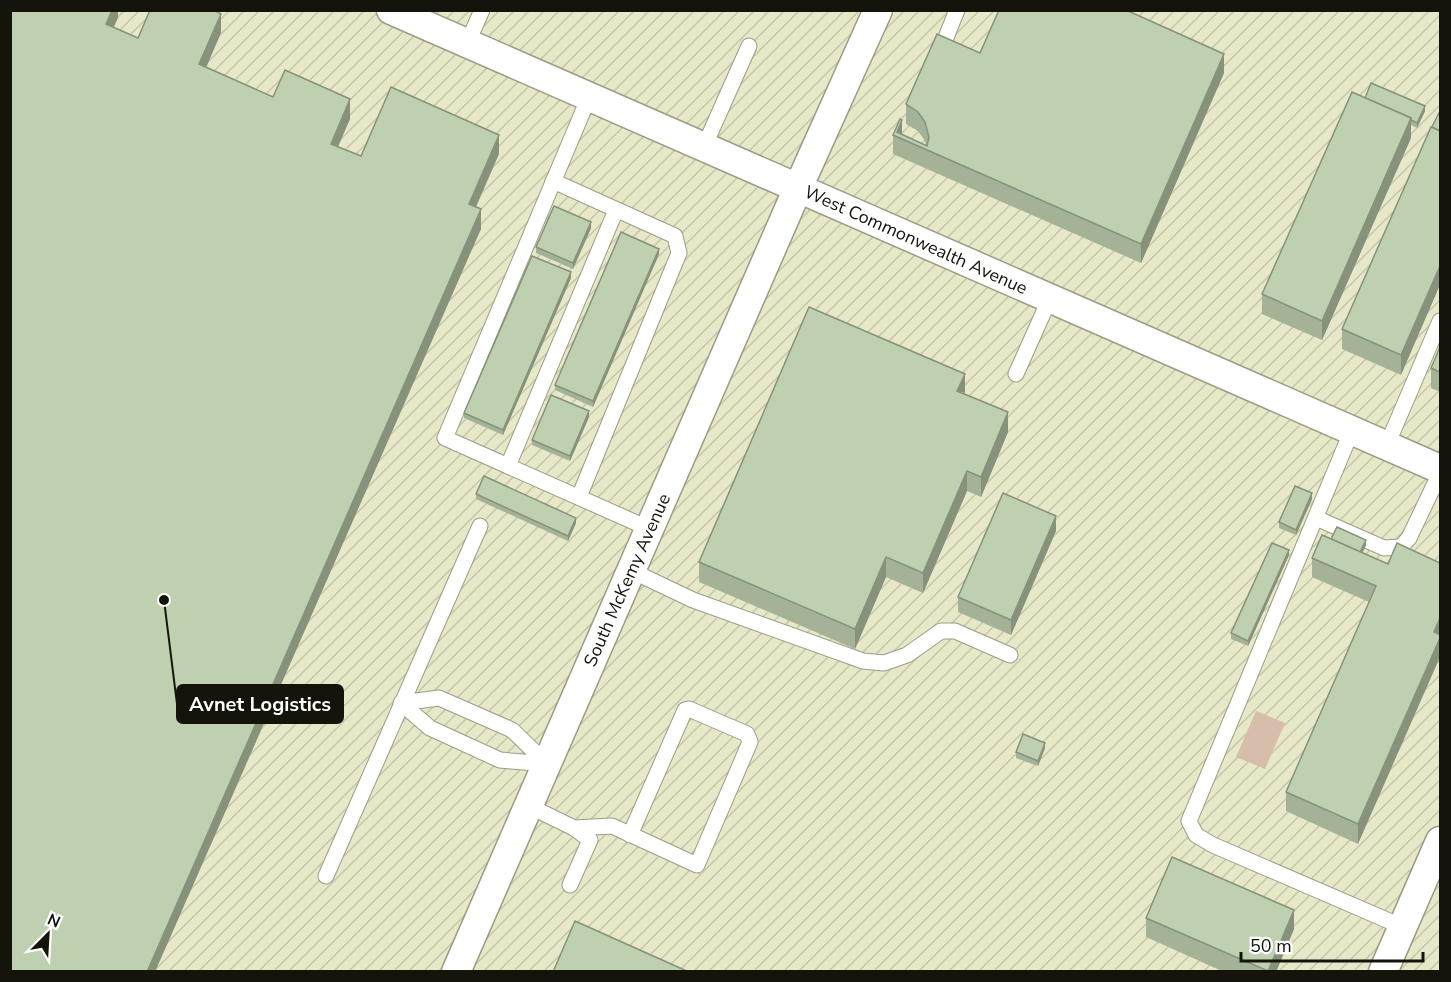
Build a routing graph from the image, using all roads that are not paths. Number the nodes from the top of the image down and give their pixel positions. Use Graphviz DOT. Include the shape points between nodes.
graph roads {
  1 [pos="391,10"];
  2 [pos="482,10"];
  3 [pos="878,10"];
  4 [pos="957,10"];
  5 [pos="945,40"];
  6 [pos="467,44"];
  7 [pos="749,46"];
  8 [pos="589,97"];
  9 [pos="704,147"];
  10 [pos="553,181"];
  11 [pos="798,188"];
  12 [pos="616,210"];
  13 [pos="1050,298"];
  14 [pos="1440,321"];
  15 [pos="1016,374"];
  16 [pos="1353,430"];
  17 [pos="1387,446"];
  18 [pos="508,466"];
  19 [pos="1440,469"];
  20 [pos="1440,474"];
  21 [pos="579,497"];
  22 [pos="1316,518"];
  23 [pos="480,526"];
  24 [pos="650,529"];
  25 [pos="632,571"];
  26 [pos="1010,655"];
  27 [pos="400,704"];
  28 [pos="547,764"];
  29 [pos="528,806"];
  30 [pos="574,828"];
  31 [pos="630,834"];
  32 [pos="1440,840"];
  33 [pos="326,876"];
  34 [pos="570,885"];
  35 [pos="1403,927"];
  36 [pos="456,972"];
  37 [pos="1383,972"];
  1 -- 6 [label="street, West Commonwealth Avenue"];
  2 -- 6 [label="lane"];
  3 -- 11 [label="street, South McKemy Avenue"];
  4 -- 5 [label="lane"];
  6 -- 8 [label="street, West Commonwealth Avenue"];
  7 -- 9 [label="lane"];
  8 -- 9 [label="street, West Commonwealth Avenue"];
  8 -- 10 [label="lane"];
  9 -- 11 [label="street, West Commonwealth Avenue"];
  10 -- 12 [label="lane"];
  10 -- 18 [label="lane" via="445,438"];
  11 -- 13 [label="street, West Commonwealth Avenue"];
  11 -- 24 [label="street, South McKemy Avenue"];
  12 -- 18 [label="lane"];
  12 -- 21 [label="lane" via="675,236 679,253"];
  13 -- 15 [label="lane"];
  13 -- 16 [label="street, West Commonwealth Avenue"];
  14 -- 17 [label="lane"];
  16 -- 17 [label="street, West Commonwealth Avenue"];
  16 -- 22 [label="lane"];
  17 -- 19 [label="street, West Commonwealth Avenue"];
  18 -- 21 [label="lane"];
  20 -- 22 [label="lane" via="1401,547 1384,548"];
  21 -- 24 [label="lane"];
  22 -- 35 [label="lane" via="1189,821 1196,835 1213,845"];
  23 -- 27 [label="lane"];
  24 -- 25 [label="street, South McKemy Avenue"];
  25 -- 26 [label="lane" via="693,600 863,661 884,663 907,655 941,631 955,631"];
  25 -- 28 [label="street, South McKemy Avenue"];
  27 -- 28 [label="lane" via="430,728 500,760"];
  27 -- 28 [label="lane" via="439,698 512,730"];
  27 -- 33 [label="lane"];
  28 -- 29 [label="street, South McKemy Avenue"];
  29 -- 30 [label="lane"];
  29 -- 36 [label="street, South McKemy Avenue"];
  30 -- 31 [label="lane" via="612,826"];
  30 -- 34 [label="lane" via="590,840"];
  31 -- 31 [label="lane" via="697,865 750,742 747,734 685,710"];
  32 -- 35 [label="street"];
  35 -- 37 [label="street"];
}
